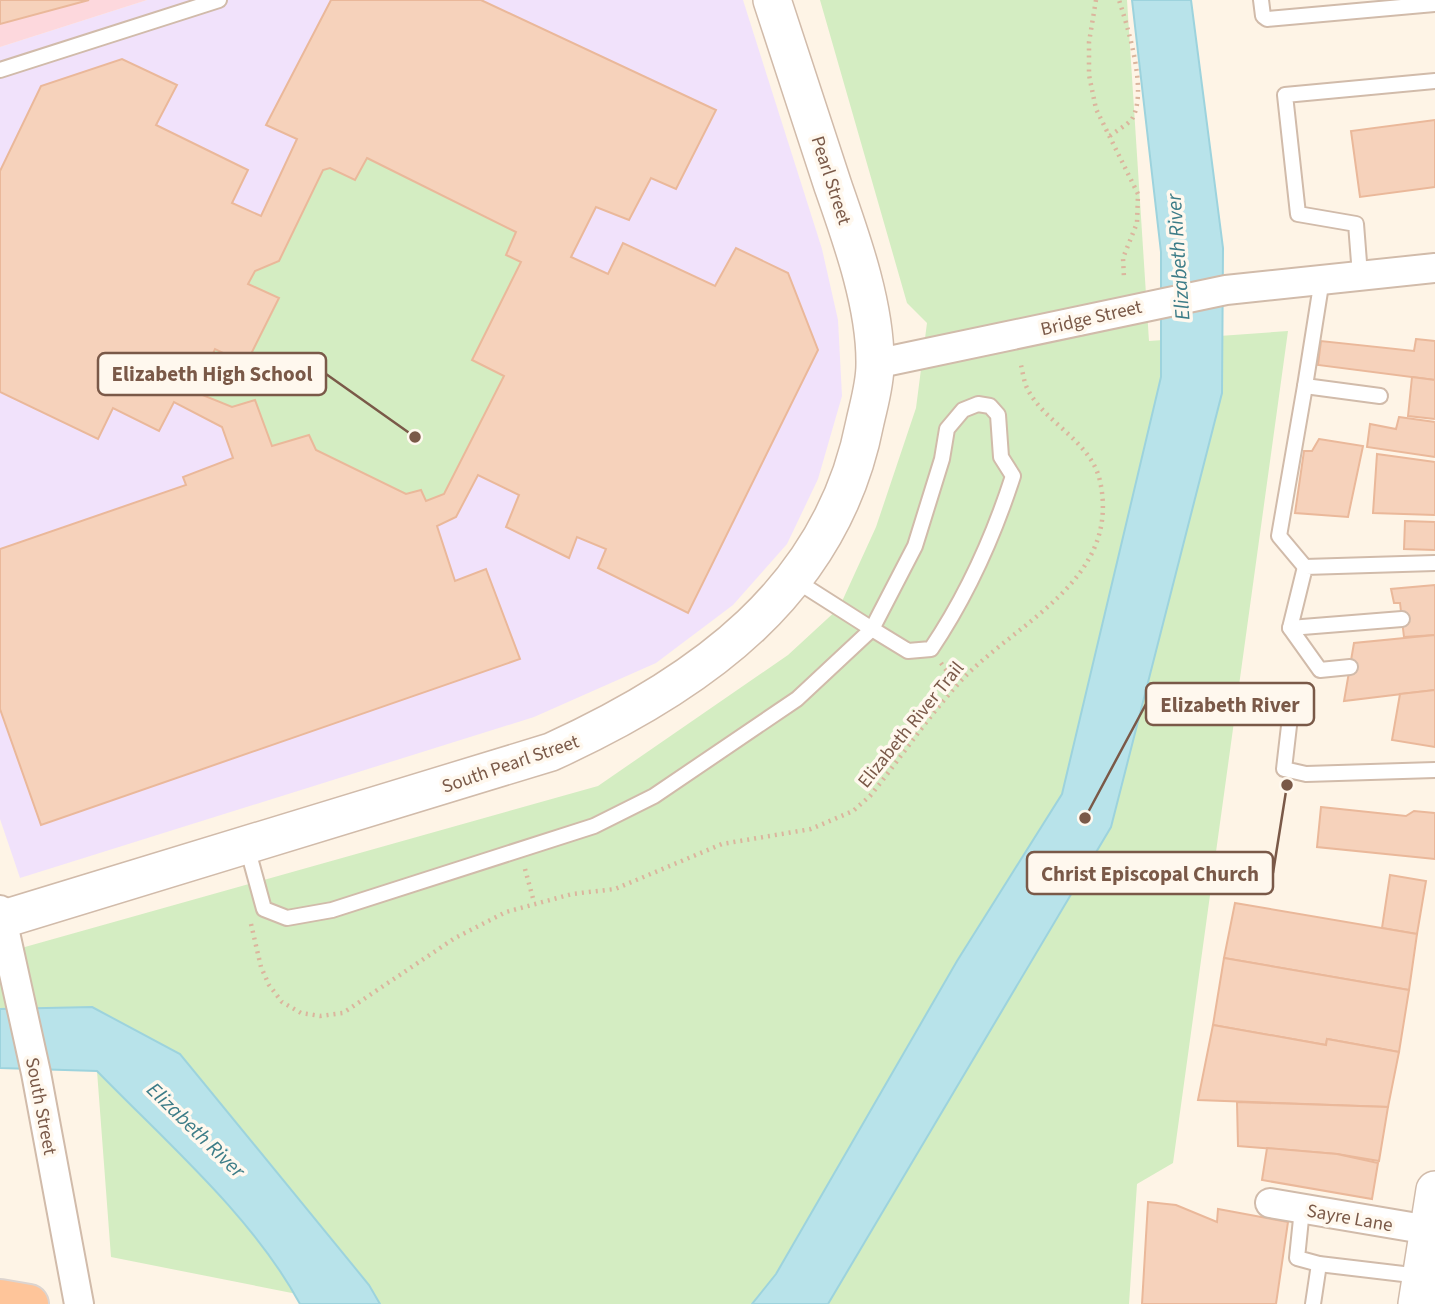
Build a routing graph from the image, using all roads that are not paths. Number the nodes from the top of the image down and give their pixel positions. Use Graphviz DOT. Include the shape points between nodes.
graph roads {
  1 [pos="219,0"];
  2 [pos="772,0"];
  3 [pos="1261,0"];
  4 [pos="1435,4"];
  5 [pos="0,70"];
  6 [pos="1435,81"];
  7 [pos="1435,268"];
  8 [pos="1360,275"];
  9 [pos="1322,279"];
  10 [pos="875,364"];
  11 [pos="1305,386"];
  12 [pos="1380,396"];
  13 [pos="1435,563"];
  14 [pos="1305,567"];
  15 [pos="794,579"];
  16 [pos="1402,620"];
  17 [pos="1290,628"];
  18 [pos="872,629"];
  19 [pos="1350,667"];
  20 [pos="1292,700"];
  21 [pos="1435,770"];
  22 [pos="247,847"];
  23 [pos="1,916"];
  24 [pos="1270,1203"];
  25 [pos="1303,1209"];
  26 [pos="1432,1214"];
  27 [pos="1319,1264"];
  28 [pos="1419,1290"];
  29 [pos="0,1299"];
  30 [pos="29,1304"];
  31 [pos="79,1304"];
  32 [pos="1313,1304"];
  1 -- 5 [label="lane"];
  2 -- 10 [label="street, Pearl Street" via="851,238 867,298"];
  3 -- 4 [label="lane" via="1267,19"];
  6 -- 8 [label="lane" via="1285,95 1298,214 1356,224"];
  7 -- 8 [label="street, Bridge Street"];
  8 -- 9 [label="street, Bridge Street"];
  9 -- 10 [label="street, Bridge Street" via="1157,302"];
  9 -- 11 [label="lane"];
  10 -- 15 [label="street, South Pearl Street" via="848,485 831,523"];
  11 -- 12 [label="lane"];
  11 -- 14 [label="lane" via="1279,537"];
  13 -- 14 [label="lane"];
  14 -- 17 [label="lane"];
  15 -- 18 [label="lane"];
  15 -- 22 [label="street, South Pearl Street" via="710,662 667,692 587,736 512,766"];
  16 -- 17 [label="lane"];
  17 -- 19 [label="lane" via="1320,670"];
  18 -- 18 [label="lane" via="915,546 947,429 963,410 978,404 989,406 998,415 1001,457 1013,476 996,529 961,605 931,649 908,650"];
  18 -- 22 [label="lane" via="797,699 654,796 594,826 332,910 287,918 264,909"];
  20 -- 21 [label="lane" via="1284,769 1306,774"];
  22 -- 23 [label="street, South Pearl Street"];
  23 -- 31 [label="street, South Street" via="22,1001"];
  24 -- 25 [label="street, Sayre Lane"];
  25 -- 26 [label="street, Sayre Lane"];
  25 -- 27 [label="lane" via="1297,1258"];
  26 -- 28 [label="street"];
  27 -- 28 [label="lane"];
  27 -- 32 [label="lane"];
  29 -- 30 [label="highway"];
}
